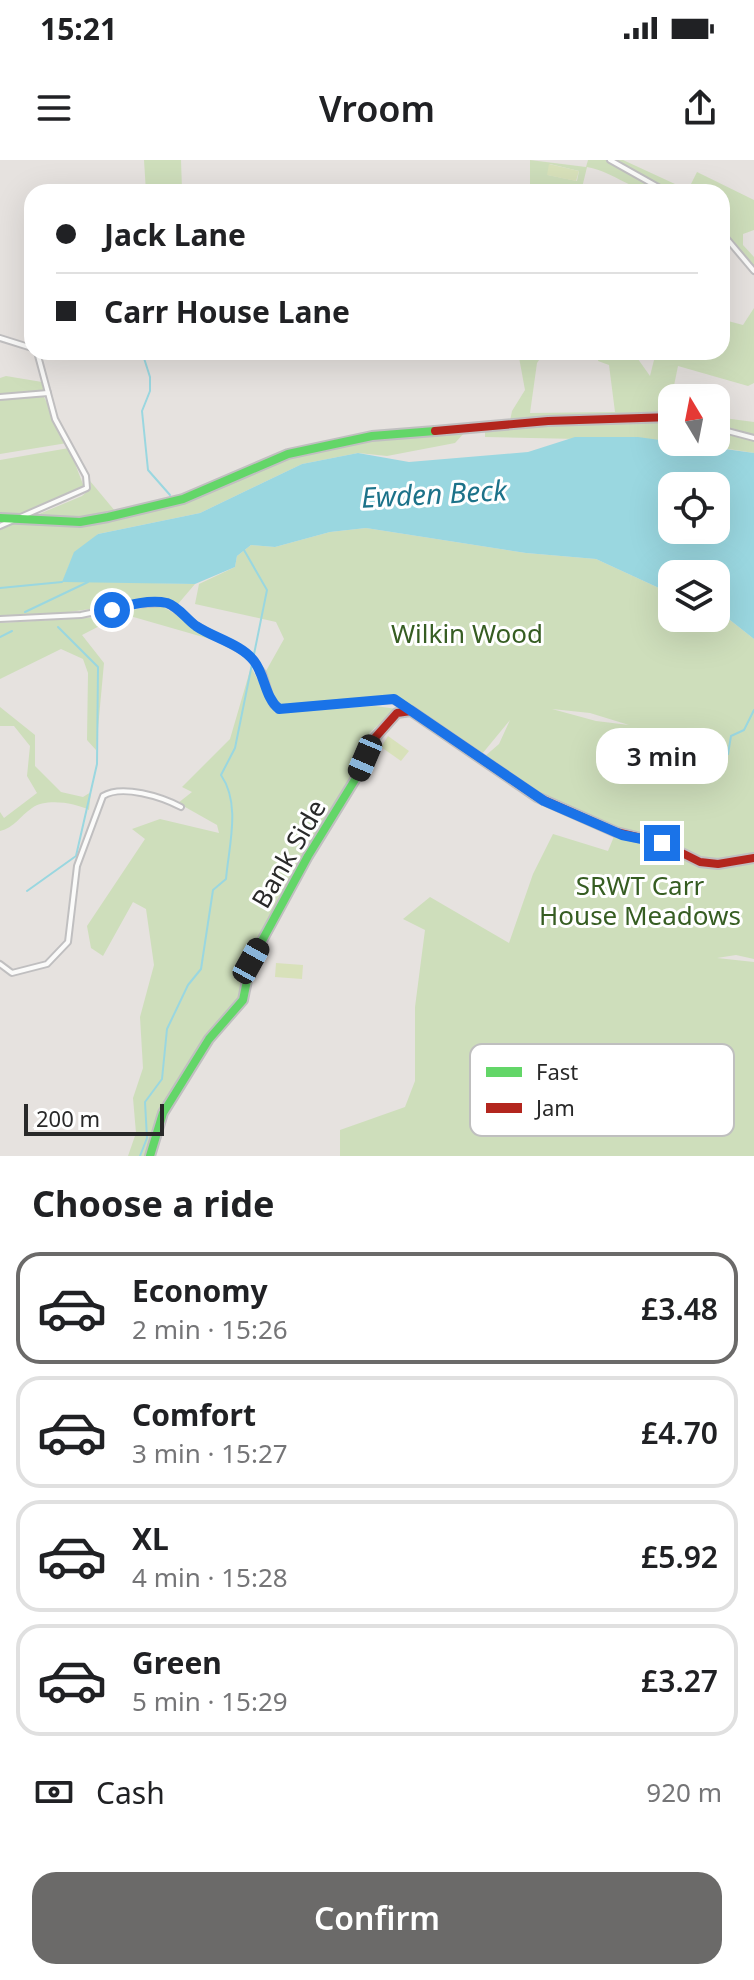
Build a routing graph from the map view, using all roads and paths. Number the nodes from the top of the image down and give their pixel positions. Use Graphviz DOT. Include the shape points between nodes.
graph roads {
  1 [pos="610,160"];
  2 [pos="653,184"];
  3 [pos="730,242"];
  4 [pos="754,271"];
  5 [pos="0,338"];
  6 [pos="24,346"];
  7 [pos="41,360"];
  8 [pos="48,393"];
  9 [pos="0,397"];
  10 [pos="658,417"];
  11 [pos="730,432"];
  12 [pos="754,438"];
  13 [pos="0,518"];
  14 [pos="18,519"];
  15 [pos="0,526"];
  16 [pos="2,619"];
  17 [pos="411,711"];
  18 [pos="181,807"];
  19 [pos="754,858"];
  20 [pos="0,964"];
  21 [pos="150,1156"];
  1 -- 2 [label="street"];
  3 -- 4 [label="street"];
  5 -- 6 [label="street"];
  7 -- 8 [label="street"];
  8 -- 9 [label="street"];
  8 -- 14 [label="street" via="87,488"];
  10 -- 14 [label="street" via="372,436 288,454 183,499 80,522"];
  11 -- 12 [label="street"];
  13 -- 14 [label="street"];
  14 -- 15 [label="street"];
  16 -- 17 [label="street" via="167,603 249,655 279,709 391,699"];
  17 -- 19 [label="street" via="537,797 616,832 662,843 700,862"];
  17 -- 21 [label="street, Bank Side" via="397,713 374,737 251,961 243,1000 209,1039 163,1113"];
  18 -- 20 [label="street" via="166,798 116,791 103,796 77,866 68,942 47,964 12,973"];
}
